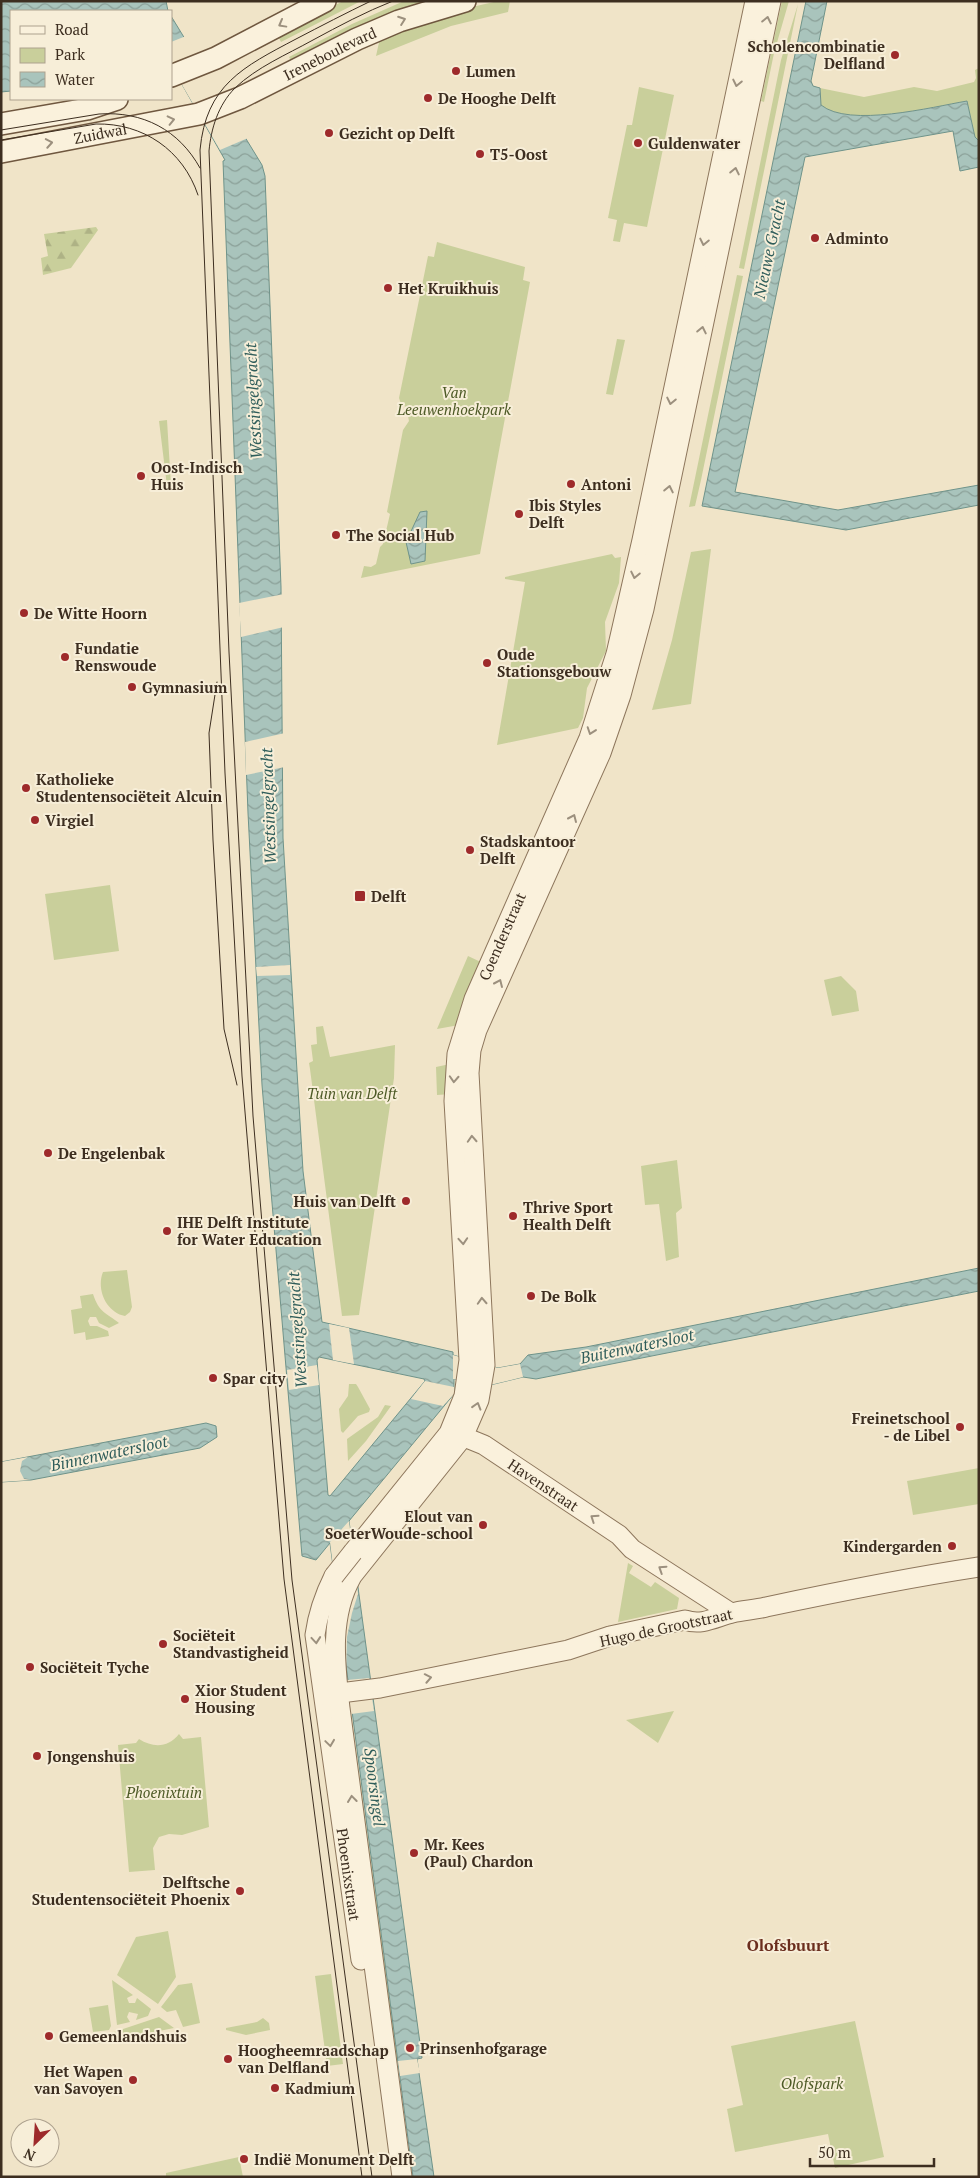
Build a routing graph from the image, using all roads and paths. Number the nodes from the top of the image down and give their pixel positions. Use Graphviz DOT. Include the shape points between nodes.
graph roads {
  1 [pos="324,1"];
  2 [pos="465,1"];
  3 [pos="755,1"];
  4 [pos="771,1"];
  5 [pos="174,75"];
  6 [pos="114,100"];
  7 [pos="199,114"];
  8 [pos="1,124"];
  9 [pos="1,152"];
  10 [pos="652,532"];
  11 [pos="456,1434"];
  12 [pos="979,1567"];
  13 [pos="693,1589"];
  14 [pos="731,1613"];
  15 [pos="685,1620"];
  16 [pos="337,1694"];
  17 [pos="392,2177"];
  18 [pos="402,2177"];
  1 -- 5 [label="main road, one-way" via="216,58"];
  7 -- 2 [label="main road, Ireneboulevard, one-way" via="240,98 399,21"];
  3 -- 10 [label="street, one-way"];
  10 -- 4 [label="street, one-way"];
  6 -- 8 [label="main road, Zuidwal" via="87,109"];
  9 -- 7 [label="main road, Zuidwal, one-way"];
  10 -- 11 [label="street, Coenderstraat" via="633,656 601,753 477,1030 471,1050 477,1362 474,1414"];
  13 -- 11 [label="street, Havenstraat, one-way" via="632,1549 619,1534 484,1445"];
  11 -- 16 [label="street, Phoenixstraat" via="355,1571 344,1592 334,1636"];
  11 -- 16 [label="street, Phoenixstraat, one-way, bridge" via="438,1448 334,1576 324,1593 315,1636"];
  12 -- 14 [label="street, Hugo de Grootstraat" via="888,1581"];
  13 -- 14 [label="street, Havenstraat"];
  13 -- 15 [label="street"];
  14 -- 15 [label="street, Hugo de Grootstraat" via="694,1623"];
  16 -- 15 [label="street, Hugo de Grootstraat, one-way" via="568,1650 610,1636"];
  16 -- 17 [label="street, Phoenixstraat, one-way" via="342,1836"];
  18 -- 16 [label="street, Phoenixstraat, one-way"];
}
